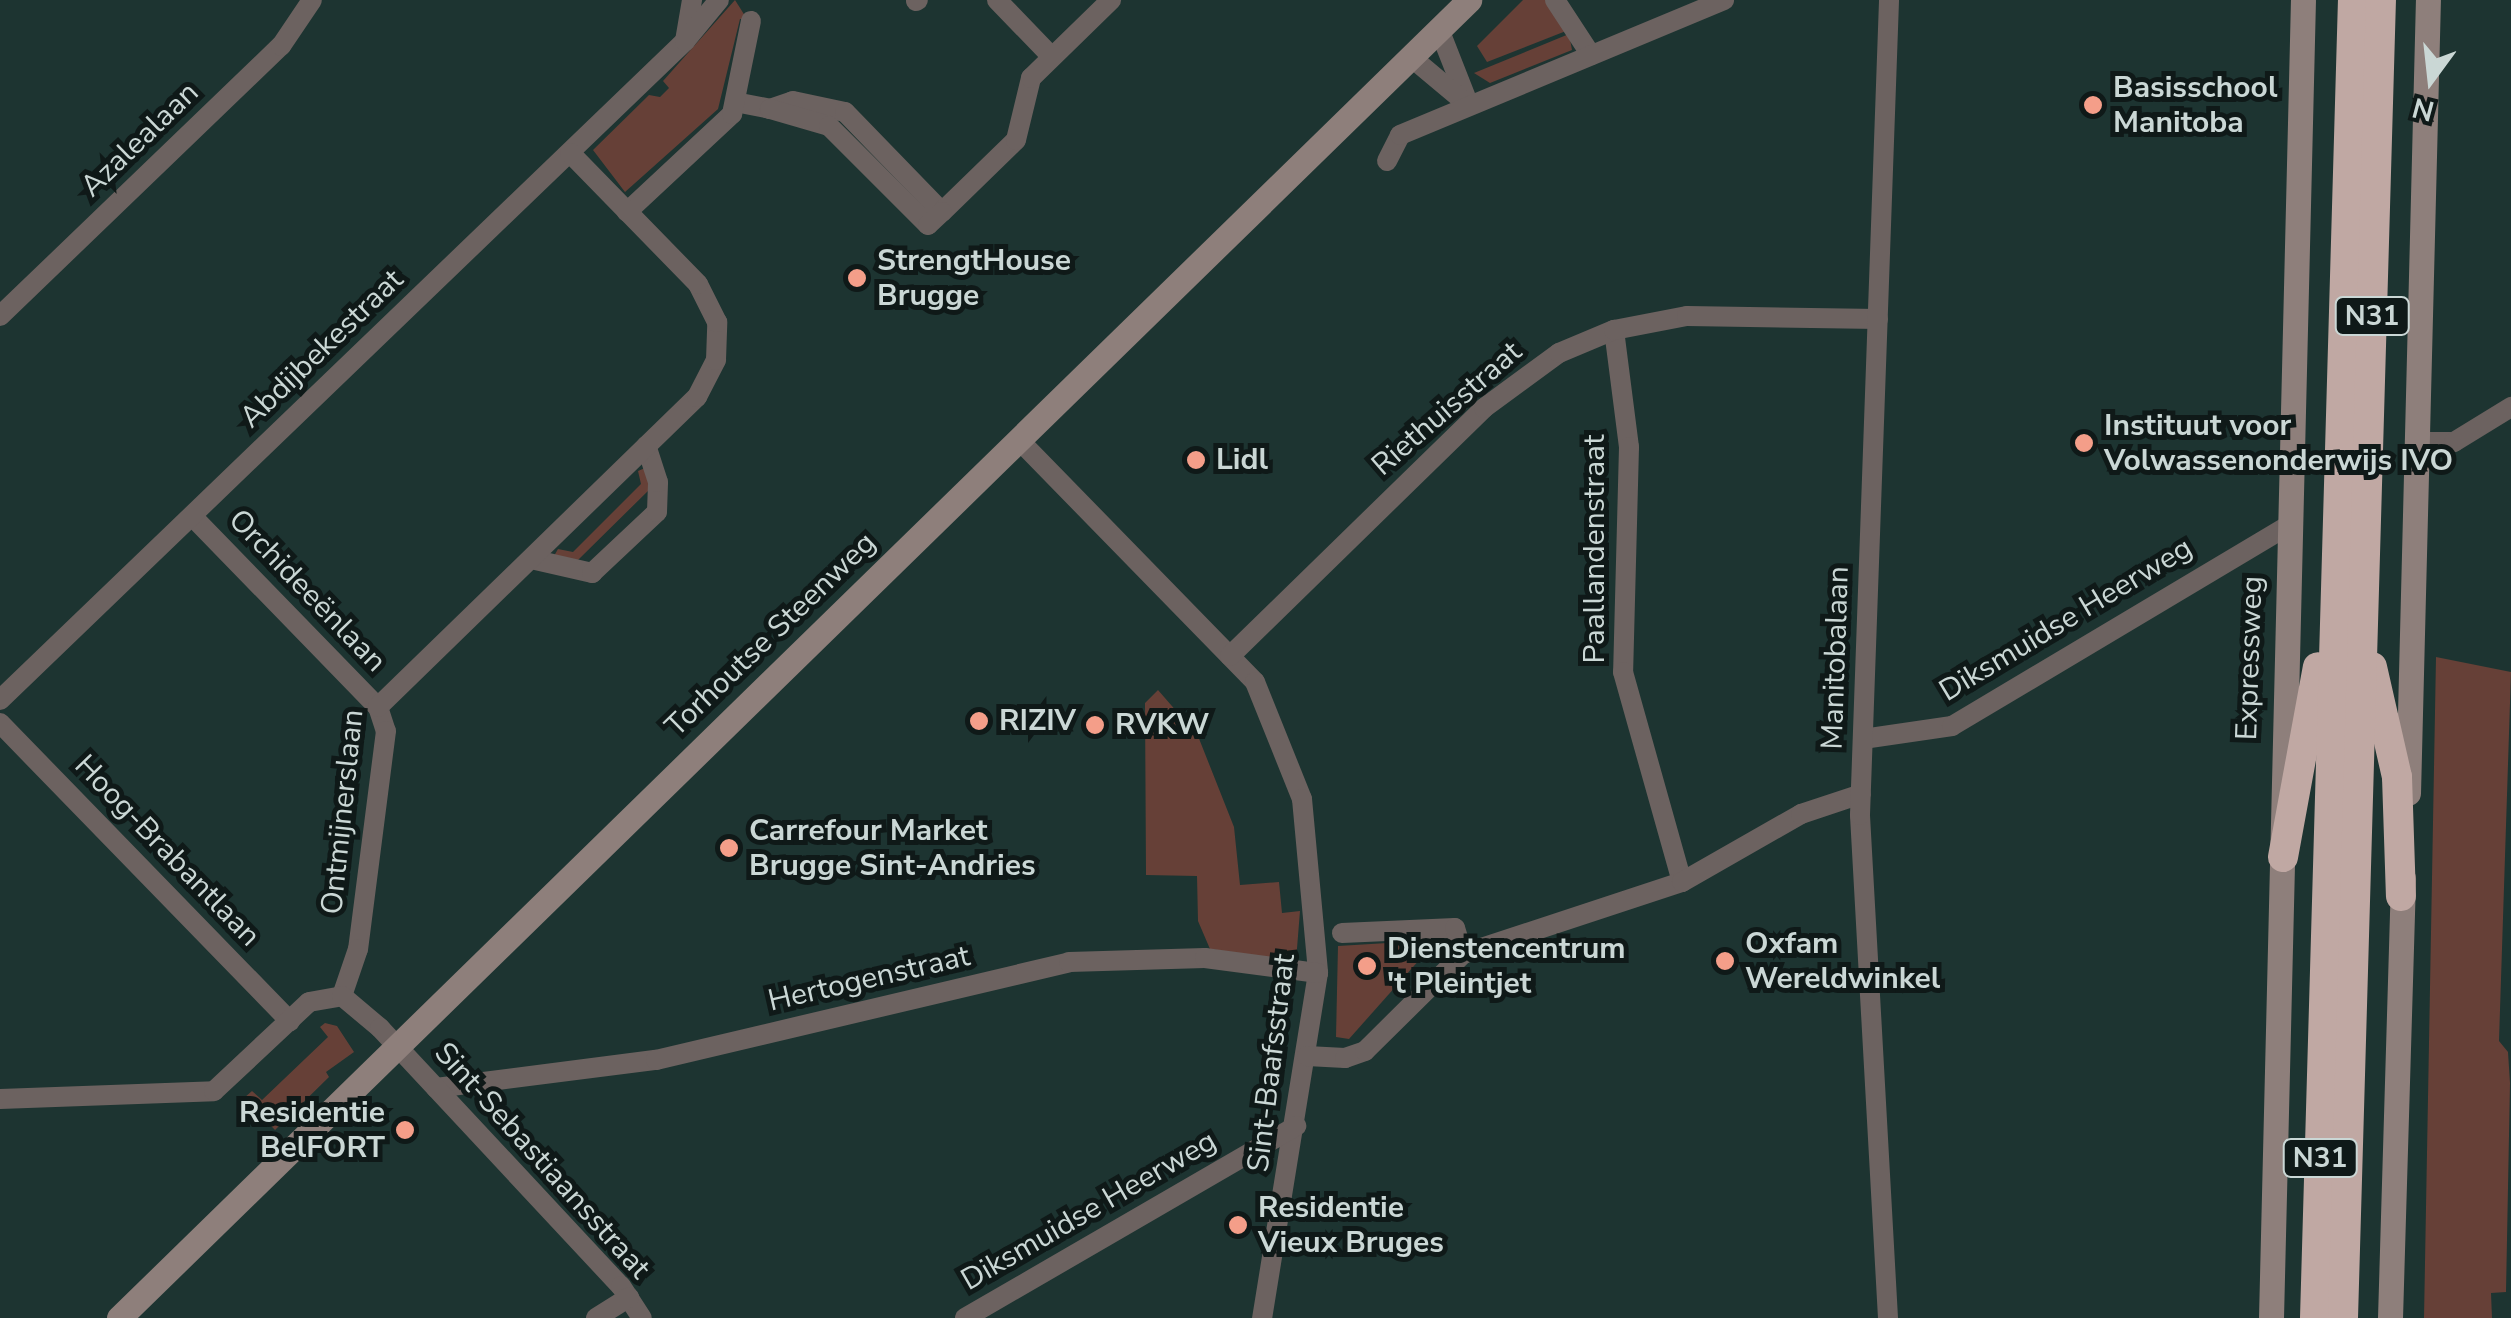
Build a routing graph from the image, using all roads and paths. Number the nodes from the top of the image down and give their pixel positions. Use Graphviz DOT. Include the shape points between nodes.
graph roads {
  1 [pos="312,0"];
  2 [pos="692,0"];
  3 [pos="718,0"];
  4 [pos="996,0"];
  5 [pos="1111,0"];
  6 [pos="1468,0"];
  7 [pos="1555,0"];
  8 [pos="1724,0"];
  9 [pos="1889,0"];
  10 [pos="2303,0"];
  11 [pos="2353,0"];
  12 [pos="2380,0"];
  13 [pos="2428,0"];
  14 [pos="751,21"];
  15 [pos="1439,29"];
  16 [pos="684,41"];
  17 [pos="1590,55"];
  18 [pos="1410,56"];
  19 [pos="1052,57"];
  20 [pos="735,102"];
  21 [pos="1469,105"];
  22 [pos="570,152"];
  23 [pos="1388,161"];
  24 [pos="628,212"];
  25 [pos="0,316"];
  26 [pos="1878,320"];
  27 [pos="1614,330"];
  28 [pos="2511,406"];
  29 [pos="1018,439"];
  30 [pos="2418,442"];
  31 [pos="646,446"];
  32 [pos="192,516"];
  33 [pos="2290,525"];
  34 [pos="530,558"];
  35 [pos="2337,613"];
  36 [pos="2363,632"];
  37 [pos="1230,656"];
  38 [pos="0,700"];
  39 [pos="378,707"];
  40 [pos="0,723"];
  41 [pos="1864,739"];
  42 [pos="1861,794"];
  43 [pos="2282,857"];
  44 [pos="1682,882"];
  45 [pos="2401,896"];
  46 [pos="1342,933"];
  47 [pos="1463,954"];
  48 [pos="1318,973"];
  49 [pos="342,996"];
  50 [pos="290,1021"];
  51 [pos="396,1046"];
  52 [pos="1307,1056"];
  53 [pos="436,1088"];
  54 [pos="0,1100"];
  55 [pos="1296,1126"];
  56 [pos="628,1297"];
  57 [pos="119,1318"];
  58 [pos="596,1318"];
  59 [pos="642,1318"];
  60 [pos="965,1318"];
  61 [pos="1262,1318"];
  62 [pos="1888,1318"];
  63 [pos="2270,1318"];
  64 [pos="2315,1318"];
  65 [pos="2343,1318"];
  66 [pos="2390,1318"];
  1 -- 25 [label="street, Azalealaan" via="281,46"];
  2 -- 16 [label="street"];
  3 -- 16 [label="street, Abdijbekestraat"];
  4 -- 19 [label="street"];
  5 -- 19 [label="street"];
  6 -- 15 [label="street, Torhoutse Steenweg"];
  7 -- 17 [label="street"];
  8 -- 17 [label="street"];
  9 -- 26 [label="street, Manitobalaan"];
  10 -- 33 [label="street, Expressweg"];
  11 -- 35 [label="highway, N31"];
  12 -- 36 [label="highway, N31"];
  13 -- 30 [label="street"];
  14 -- 20 [label="street"];
  15 -- 18 [label="street, Torhoutse Steenweg"];
  15 -- 21 [label="street"];
  16 -- 22 [label="street, Abdijbekestraat"];
  17 -- 21 [label="street"];
  18 -- 21 [label="street"];
  18 -- 29 [label="street, Torhoutse Steenweg"];
  19 -- 20 [label="street" via="1031,78 1016,140 942,212 845,112 793,101 770,109"];
  20 -- 24 [label="street"];
  21 -- 23 [label="street" via="1400,135"];
  22 -- 24 [label="street, Ontmijnerslaan"];
  22 -- 32 [label="street, Abdijbekestraat"];
  24 -- 31 [label="street, Ontmijnerslaan" via="698,284 712,306 718,340 710,378"];
  26 -- 27 [label="street, Riethuisstraat" via="1700,315"];
  26 -- 41 [label="street, Manitobalaan"];
  27 -- 37 [label="street, Riethuisstraat" via="1516,380"];
  27 -- 44 [label="street, Paallandenstraat" via="1629,448 1623,672"];
  28 -- 30 [label="street" via="2454,442"];
  29 -- 37 [label="street, Sint-Baafsstraat"];
  29 -- 51 [label="street, Torhoutse Steenweg"];
  30 -- 45 [label="street"];
  31 -- 34 [label="street, Ontmijnerslaan"];
  31 -- 34 [label="street" via="658,482 657,512 592,573"];
  32 -- 38 [label="street, Abdijbekestraat"];
  32 -- 39 [label="street, Orchideeënlaan"];
  33 -- 41 [label="street, Diksmuidse Heerweg" via="1952,726"];
  33 -- 43 [label="street, Expressweg"];
  34 -- 39 [label="street, Ontmijnerslaan"];
  35 -- 43 [label="highway" via="2320,643"];
  35 -- 64 [label="highway, N31"];
  36 -- 45 [label="highway" via="2397,777"];
  36 -- 65 [label="highway, N31"];
  37 -- 48 [label="street, Sint-Baafsstraat" via="1259,689 1302,799"];
  39 -- 49 [label="street, Ontmijnerslaan" via="386,732 358,949"];
  40 -- 50 [label="street, Hoog-Brabantlaan"];
  41 -- 42 [label="street, Manitobalaan"];
  42 -- 44 [label="street" via="1801,814"];
  42 -- 62 [label="street, Manitobalaan"];
  43 -- 63 [label="street, Expressweg"];
  44 -- 47 [label="street"];
  45 -- 66 [label="street"];
  46 -- 47 [label="street" via="1455,928"];
  47 -- 52 [label="street" via="1366,1051"];
  48 -- 52 [label="street, Sint-Baafsstraat"];
  48 -- 53 [label="street, Hertogenstraat" via="1205,958 1069,962 656,1060"];
  49 -- 50 [label="street" via="308,1002"];
  49 -- 51 [label="street"];
  50 -- 54 [label="street" via="222,1088"];
  51 -- 53 [label="street, Sint-Sebastiaansstraat"];
  51 -- 57 [label="street, Torhoutse Steenweg"];
  52 -- 55 [label="street, Sint-Baafsstraat"];
  53 -- 56 [label="street, Sint-Sebastiaansstraat"];
  55 -- 60 [label="street, Diksmuidse Heerweg"];
  55 -- 61 [label="street, Sint-Baafsstraat"];
  56 -- 58 [label="street"];
  56 -- 59 [label="street, Sint-Sebastiaansstraat"];
}
